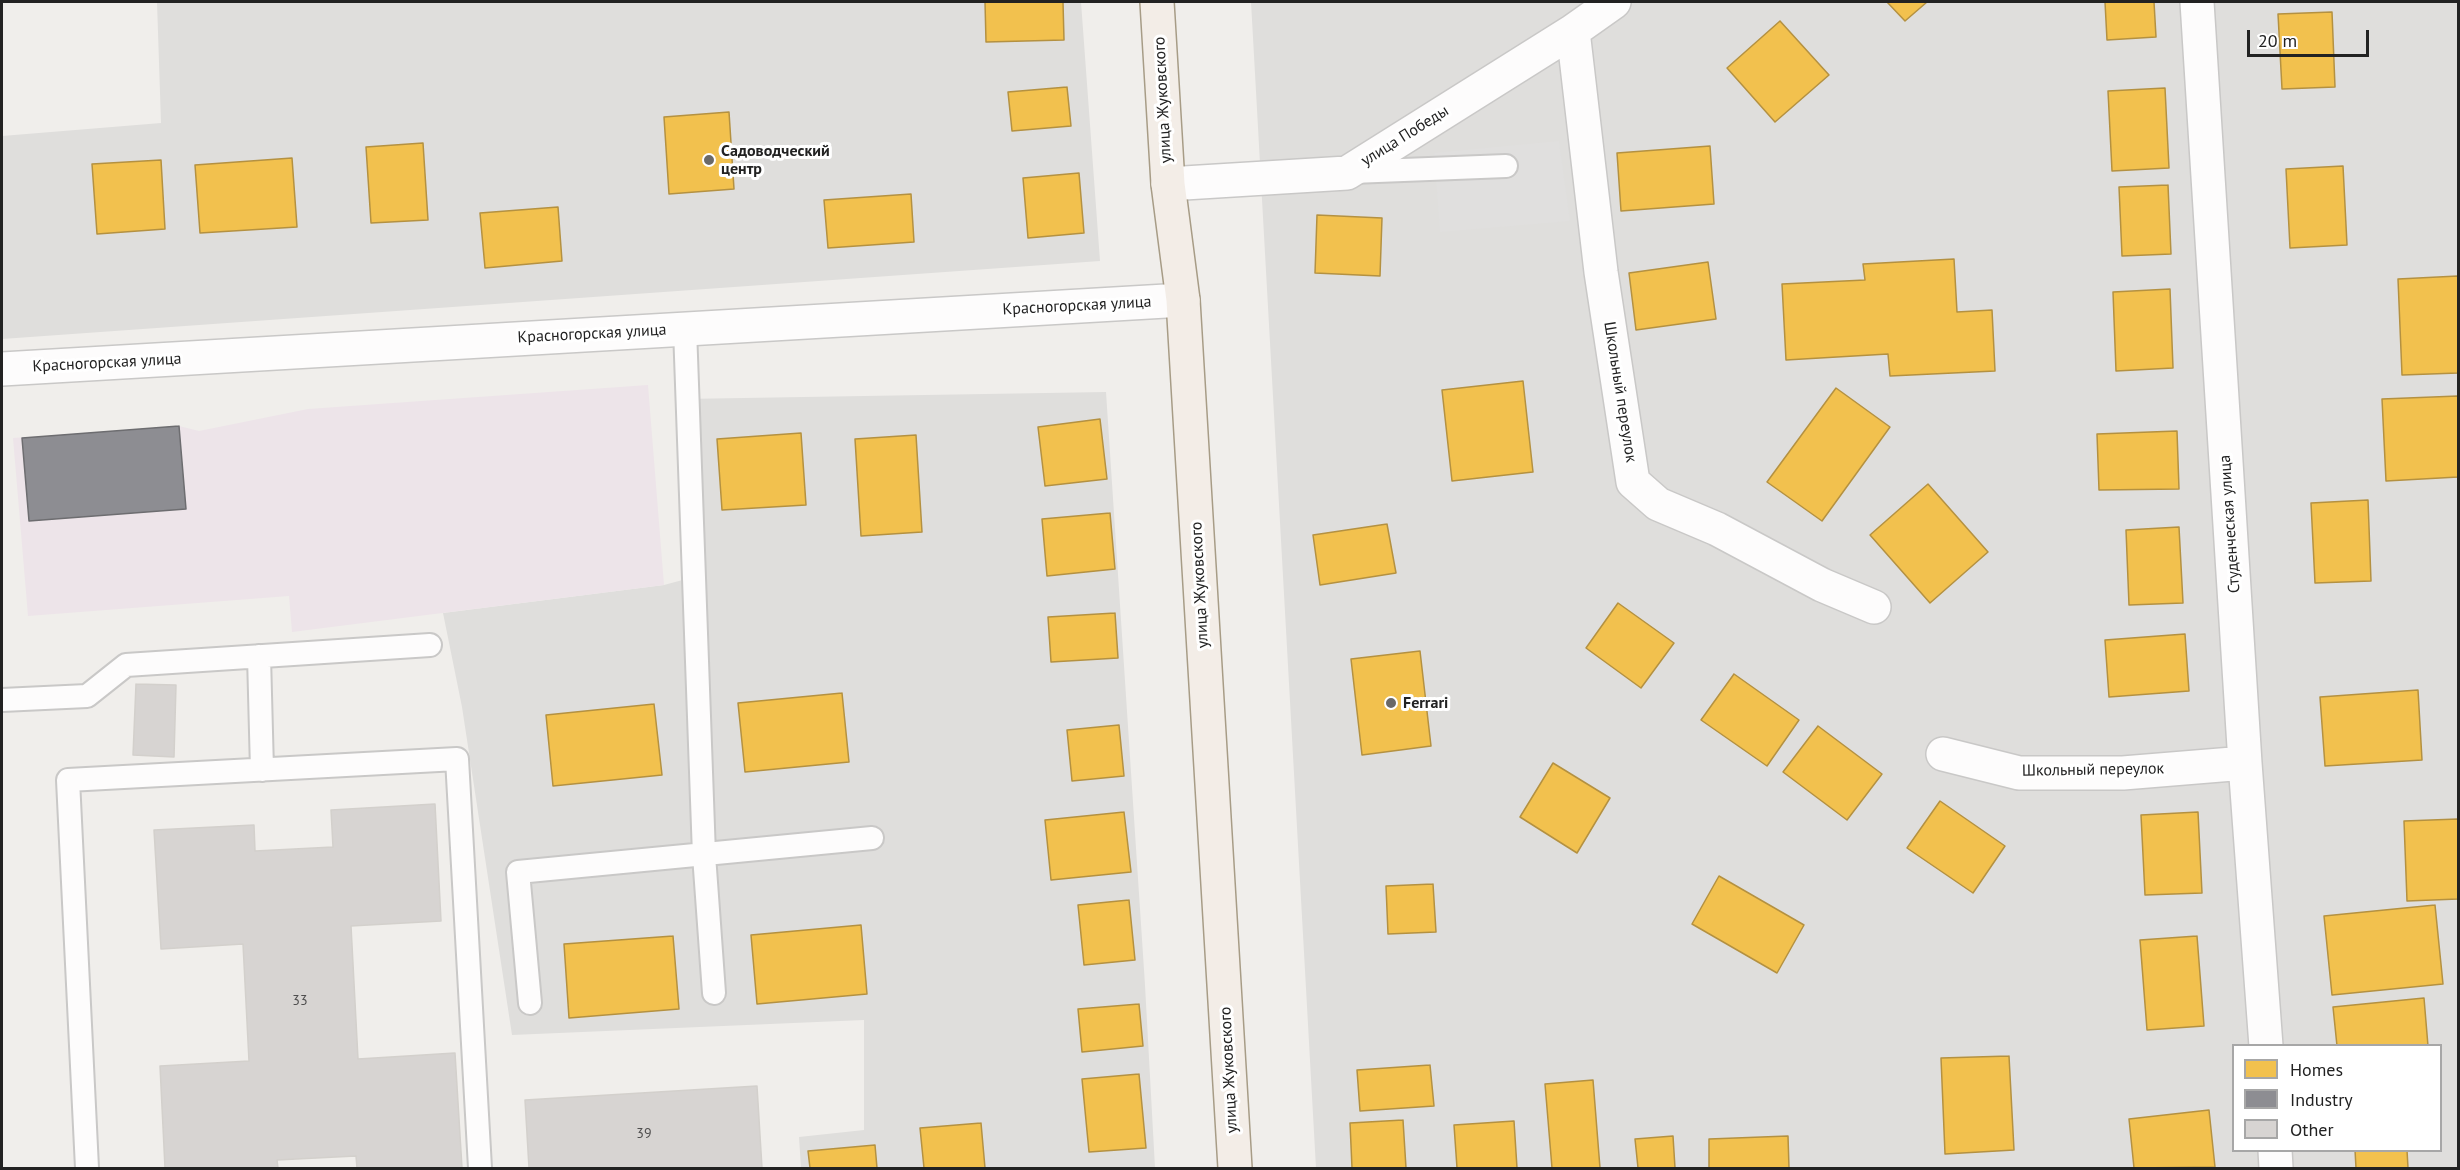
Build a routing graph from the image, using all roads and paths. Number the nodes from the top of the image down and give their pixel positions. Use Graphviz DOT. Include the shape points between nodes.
graph roads {
  1 [pos="1157,2"];
  2 [pos="1614,2"];
  3 [pos="2197,2"];
  4 [pos="1573,31"];
  5 [pos="1506,166"];
  6 [pos="1347,172"];
  7 [pos="1168,184"];
  8 [pos="1183,300"];
  9 [pos="685,329"];
  10 [pos="2,369"];
  11 [pos="1874,607"];
  12 [pos="430,645"];
  13 [pos="259,656"];
  14 [pos="2,700"];
  15 [pos="1943,754"];
  16 [pos="2245,763"];
  17 [pos="262,770"];
  18 [pos="872,838"];
  19 [pos="704,855"];
  20 [pos="714,993"];
  21 [pos="530,1003"];
  22 [pos="2266,1044"];
  23 [pos="2275,1152"];
  24 [pos="87,1168"];
  25 [pos="480,1168"];
  26 [pos="1235,1168"];
  27 [pos="2276,1168"];
  1 -- 7 [label="main road, улица Жуковского"];
  2 -- 4 [label="street, улица Победы"];
  3 -- 16 [label="street, Студенческая улица"];
  4 -- 6 [label="street, улица Победы"];
  4 -- 11 [label="street, Школьный переулок" via="1601,272 1633,482 1658,504 1718,529 1822,585"];
  5 -- 6 [label="lane"];
  6 -- 7 [label="street, улица Победы"];
  7 -- 8 [label="main road, улица Жуковского"];
  8 -- 9 [label="street, Красногорская улица"];
  8 -- 26 [label="main road, улица Жуковского"];
  9 -- 10 [label="street, Красногорская улица"];
  9 -- 19 [label="lane"];
  12 -- 13 [label="lane"];
  13 -- 14 [label="lane" via="126,665 87,696"];
  13 -- 17 [label="lane"];
  15 -- 16 [label="street, Школьный переулок" via="2019,773 2123,773"];
  16 -- 22 [label="street, Студенческая улица"];
  17 -- 24 [label="lane" via="68,780"];
  17 -- 25 [label="lane" via="457,759"];
  18 -- 19 [label="lane"];
  19 -- 20 [label="lane"];
  19 -- 21 [label="lane" via="518,872"];
  23 -- 27 [label="street"];
}
